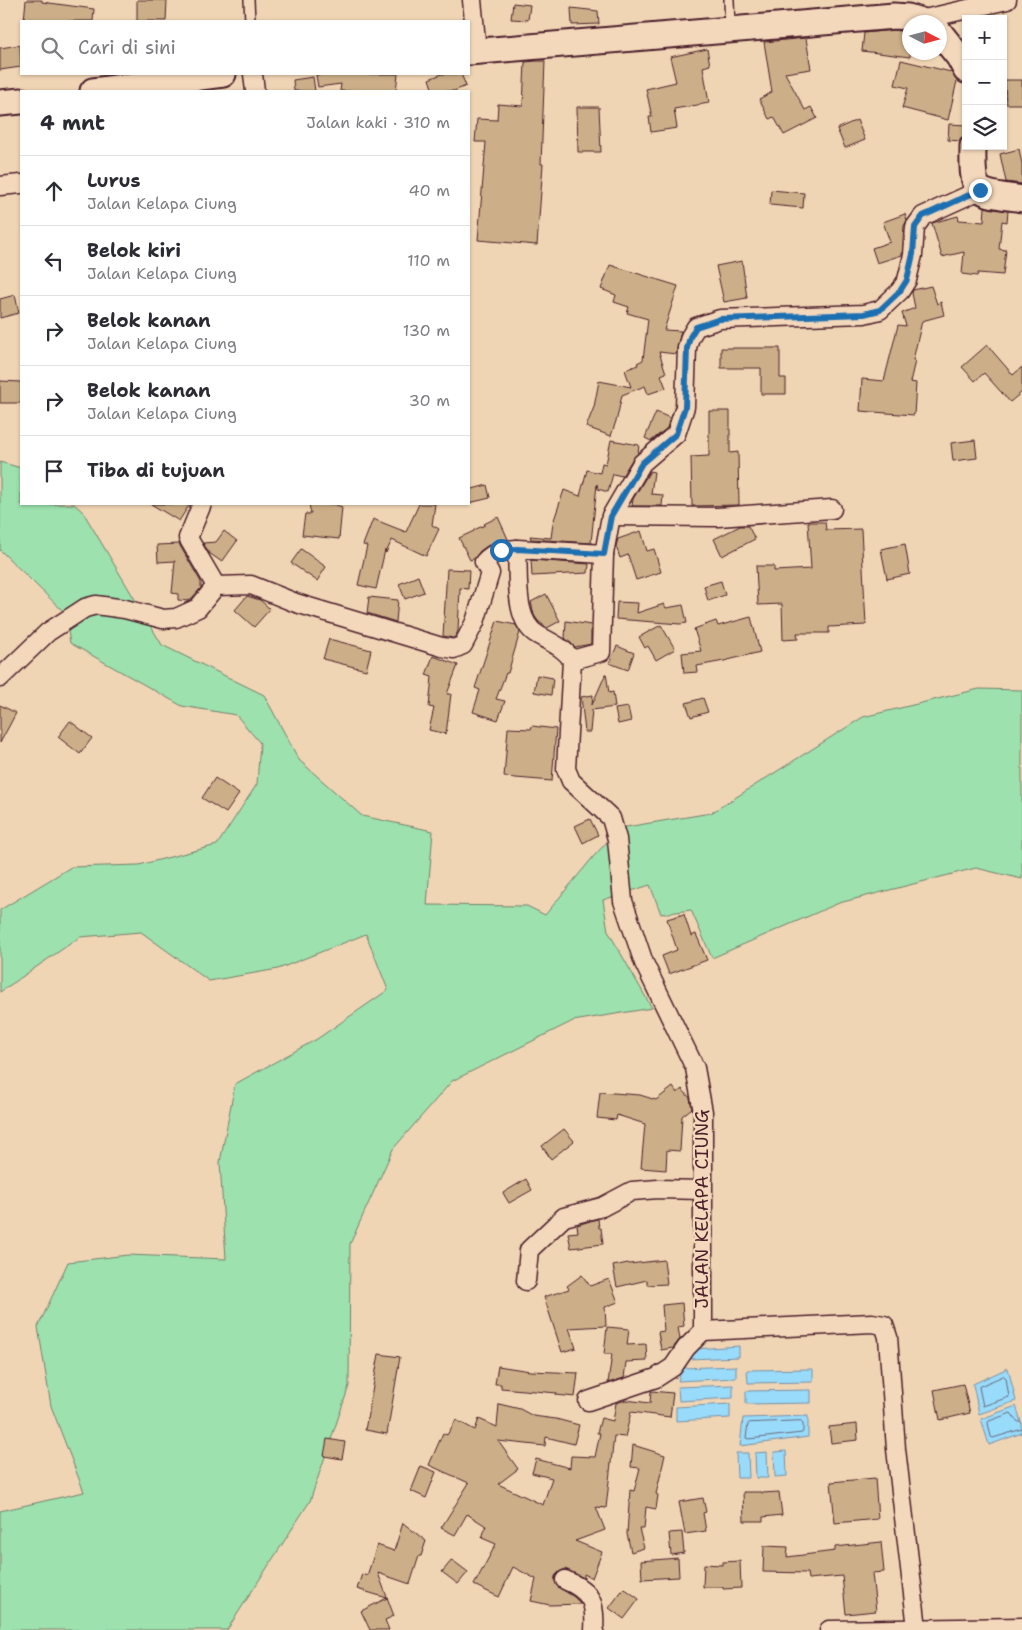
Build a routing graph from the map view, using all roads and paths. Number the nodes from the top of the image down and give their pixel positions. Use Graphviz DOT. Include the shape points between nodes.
graph roads {
  1 [pos="248,0"];
  2 [pos="472,0"];
  3 [pos="729,0"];
  4 [pos="1008,0"];
  5 [pos="943,15"];
  6 [pos="902,18"];
  7 [pos="250,20"];
  8 [pos="730,31"];
  9 [pos="947,44"];
  10 [pos="473,51"];
  11 [pos="962,61"];
  12 [pos="216,75"];
  13 [pos="253,75"];
  14 [pos="101,90"];
  15 [pos="256,90"];
  16 [pos="20,101"];
  17 [pos="0,103"];
  18 [pos="973,150"];
  19 [pos="20,184"];
  20 [pos="0,186"];
  21 [pos="980,190"];
  22 [pos="1022,199"];
  23 [pos="202,505"];
  24 [pos="832,509"];
  25 [pos="611,516"];
  26 [pos="517,549"];
  27 [pos="604,554"];
  28 [pos="216,586"];
  29 [pos="572,660"];
  30 [pos="0,678"];
  31 [pos="702,1190"];
  32 [pos="526,1281"];
  33 [pos="703,1331"];
  34 [pos="588,1401"];
  35 [pos="565,1580"];
  36 [pos="1022,1627"];
  37 [pos="917,1628"];
  38 [pos="594,1630"];
  39 [pos="829,1630"];
  1 -- 7 [label="lane"];
  2 -- 10 [label="street"];
  3 -- 8 [label="lane"];
  4 -- 5 [label="street"];
  6 -- 8 [label="street" via="894,16"];
  8 -- 10 [label="street"];
  9 -- 11 [label="street"];
  12 -- 14 [label="street"];
  13 -- 15 [label="street"];
  16 -- 17 [label="street"];
  18 -- 21 [label="street" via="973,176"];
  19 -- 20 [label="street"];
  21 -- 22 [label="street"];
  21 -- 25 [label="street" via="923,216 915,227 907,280 880,310 864,314 720,319 696,327 687,348 685,407 676,434 642,463"];
  23 -- 28 [label="street" via="188,538"];
  24 -- 25 [label="street" via="718,517"];
  25 -- 27 [label="street"];
  26 -- 27 [label="street"];
  26 -- 28 [label="street" via="501,550 484,562 490,573 475,622 463,645 454,648 296,603 251,585"];
  26 -- 29 [label="street" via="520,610 525,622 532,632 568,653"];
  27 -- 29 [label="street" via="601,652"];
  28 -- 30 [label="street" via="198,608 176,618 163,619 96,605 85,608 48,632"];
  29 -- 31 [label="street, JALAN KELAPA CIUNG" via="566,769 571,781 611,818 617,838 623,901 644,963 695,1068 703,1112"];
  31 -- 32 [label="street" via="632,1191 602,1207 564,1217 529,1250"];
  31 -- 33 [label="street, JALAN KELAPA CIUNG"];
  33 -- 34 [label="street" via="673,1367 656,1378"];
  33 -- 37 [label="street, JALAN KELAPA CIUNG" via="884,1325 888,1337 896,1449"];
  35 -- 38 [label="street" via="588,1593 595,1616"];
  36 -- 37 [label="street"];
  37 -- 39 [label="street"];
}
